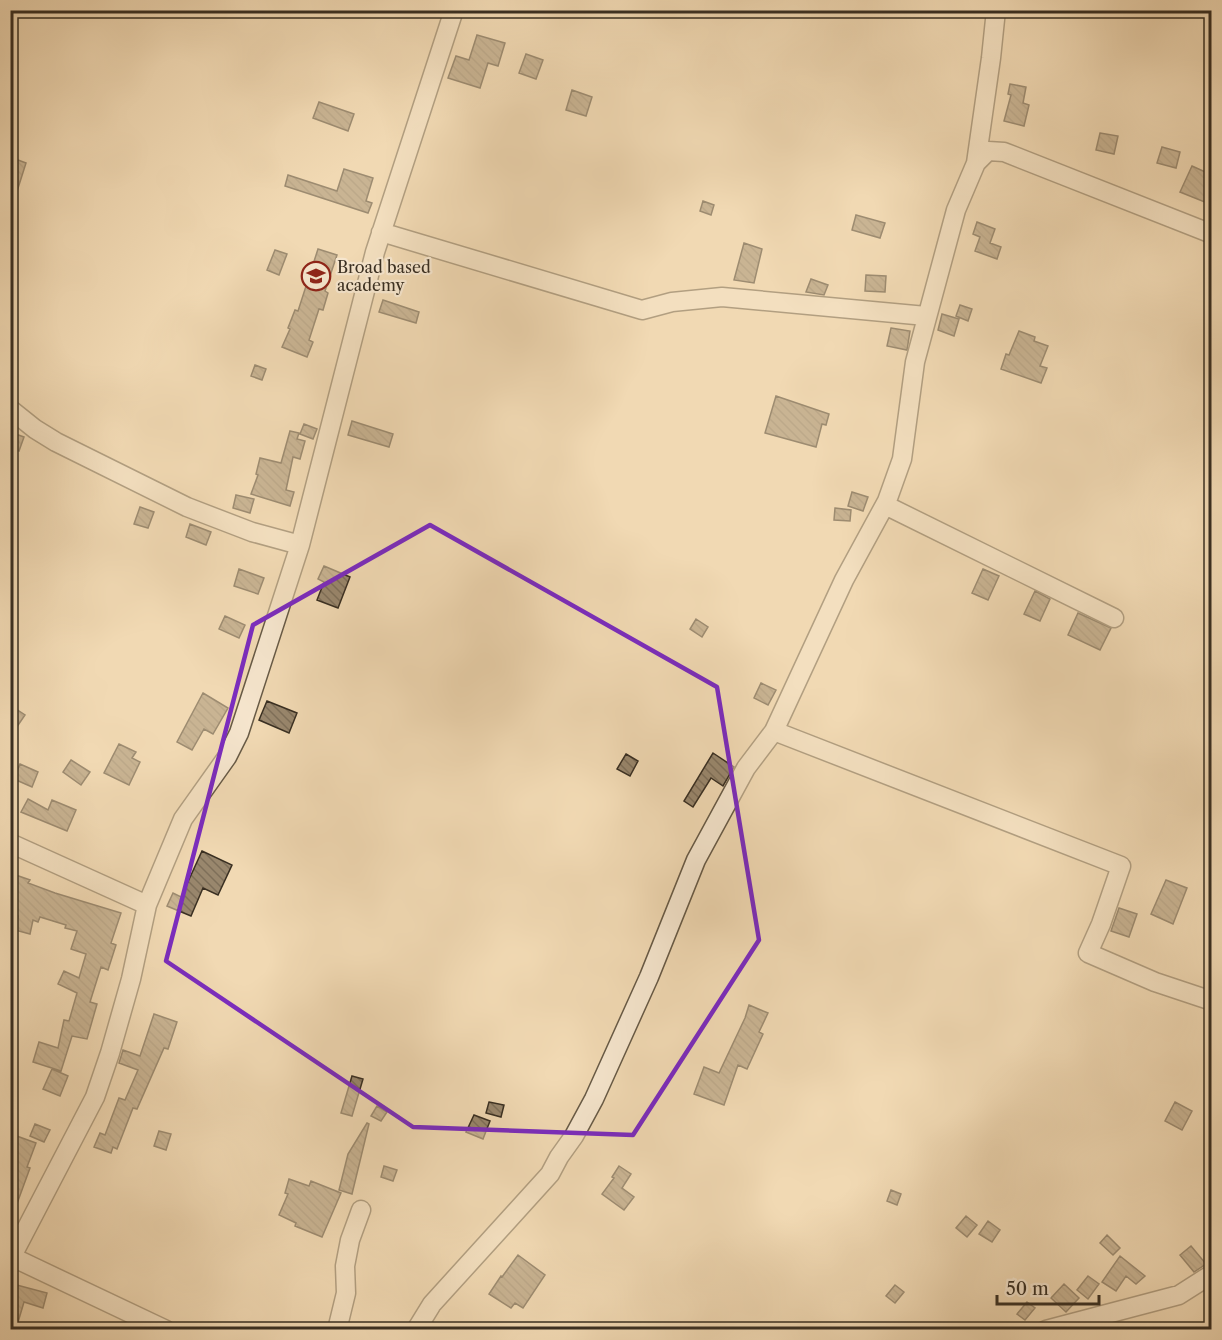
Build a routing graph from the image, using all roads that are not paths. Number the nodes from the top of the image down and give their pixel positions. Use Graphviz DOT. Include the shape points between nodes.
graph roads {
  1 [pos="454,10"];
  2 [pos="996,10"];
  3 [pos="976,163"];
  4 [pos="381,232"];
  5 [pos="1212,234"];
  6 [pos="926,316"];
  7 [pos="10,409"];
  8 [pos="885,505"];
  9 [pos="300,545"];
  10 [pos="1114,618"];
  11 [pos="774,731"];
  12 [pos="10,843"];
  13 [pos="147,906"];
  14 [pos="1212,1001"];
  15 [pos="361,1210"];
  16 [pos="11,1257"];
  17 [pos="1212,1274"];
  18 [pos="166,1329"];
  19 [pos="337,1329"];
  20 [pos="416,1329"];
  21 [pos="1046,1329"];
  1 -- 4 [label="street"];
  2 -- 3 [label="street"];
  3 -- 5 [label="street" via="988,151 1004,152"];
  3 -- 6 [label="street" via="956,210"];
  4 -- 6 [label="street" via="642,310 672,302 722,297"];
  4 -- 9 [label="street"];
  6 -- 8 [label="street" via="915,362 902,459"];
  7 -- 9 [label="street" via="57,442 187,507"];
  8 -- 10 [label="street"];
  8 -- 11 [label="street" via="844,580"];
  9 -- 13 [label="street" via="235,743 183,819"];
  11 -- 14 [label="street" via="1121,866 1088,953"];
  11 -- 20 [label="street" via="746,768 696,860 645,987 574,1136 550,1174 432,1304"];
  12 -- 13 [label="street"];
  13 -- 16 [label="street" via="131,980 95,1097"];
  15 -- 19 [label="street" via="345,1266 346,1293"];
  16 -- 18 [label="street"];
  17 -- 21 [label="street" via="1179,1295"];
}
